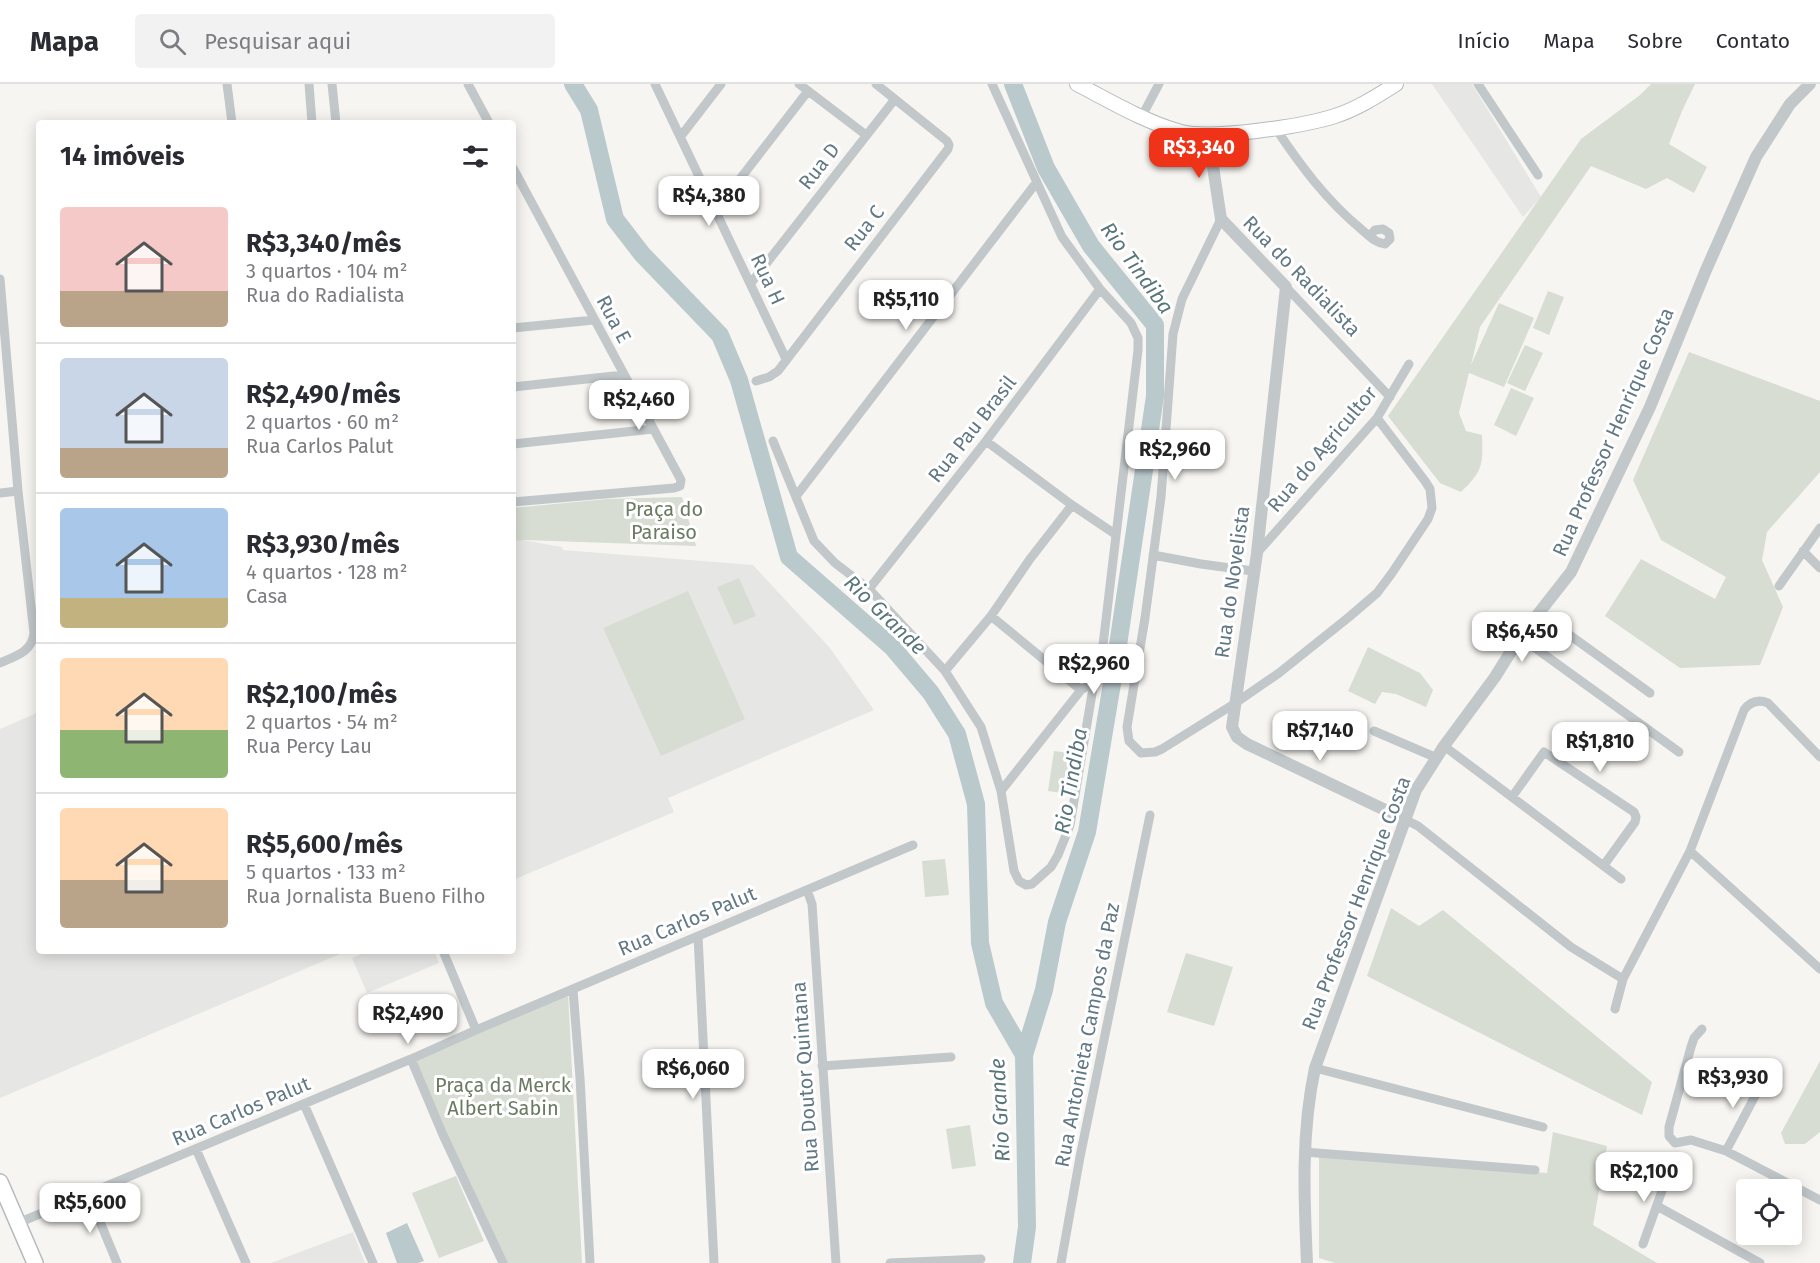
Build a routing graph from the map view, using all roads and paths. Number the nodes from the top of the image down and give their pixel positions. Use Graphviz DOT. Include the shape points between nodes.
graph roads {
  1 [pos="227,84"];
  2 [pos="309,84"];
  3 [pos="332,84"];
  4 [pos="468,84"];
  5 [pos="655,84"];
  6 [pos="721,84"];
  7 [pos="799,84"];
  8 [pos="876,84"];
  9 [pos="992,84"];
  10 [pos="1077,84"];
  11 [pos="1159,84"];
  12 [pos="1396,84"];
  13 [pos="1478,84"];
  14 [pos="1810,84"];
  15 [pos="808,91"];
  16 [pos="895,99"];
  17 [pos="1142,116"];
  18 [pos="232,120"];
  19 [pos="312,120"];
  20 [pos="336,120"];
  21 [pos="487,120"];
  22 [pos="1276,129"];
  23 [pos="1208,134"];
  24 [pos="866,135"];
  25 [pos="681,136"];
  26 [pos="516,174"];
  27 [pos="1538,175"];
  28 [pos="1036,183"];
  29 [pos="716,210"];
  30 [pos="1221,219"];
  31 [pos="1370,236"];
  32 [pos="0,279"];
  33 [pos="751,283"];
  34 [pos="1286,287"];
  35 [pos="1100,289"];
  36 [pos="1,303"];
  37 [pos="594,320"];
  38 [pos="516,328"];
  39 [pos="786,359"];
  40 [pos="1409,364"];
  41 [pos="623,375"];
  42 [pos="756,381"];
  43 [pos="516,387"];
  44 [pos="1390,397"];
  45 [pos="1377,418"];
  46 [pos="653,429"];
  47 [pos="773,441"];
  48 [pos="986,441"];
  49 [pos="516,444"];
  50 [pos="18,491"];
  51 [pos="0,492"];
  52 [pos="796,495"];
  53 [pos="516,502"];
  54 [pos="1072,505"];
  55 [pos="1820,528"];
  56 [pos="1115,534"];
  57 [pos="1803,551"];
  58 [pos="1257,553"];
  59 [pos="1153,555"];
  60 [pos="1820,568"];
  61 [pos="1253,571"];
  62 [pos="1779,586"];
  63 [pos="869,589"];
  64 [pos="1539,613"];
  65 [pos="992,616"];
  66 [pos="1520,637"];
  67 [pos="36,643"];
  68 [pos="0,663"];
  69 [pos="945,671"];
  70 [pos="1094,682"];
  71 [pos="1081,690"];
  72 [pos="1650,693"];
  73 [pos="1234,704"];
  74 [pos="1374,731"];
  75 [pos="1444,746"];
  76 [pos="1679,752"];
  77 [pos="1820,757"];
  78 [pos="1437,758"];
  79 [pos="1001,791"];
  80 [pos="1512,797"];
  81 [pos="1149,815"];
  82 [pos="1404,819"];
  83 [pos="913,845"];
  84 [pos="1690,851"];
  85 [pos="1604,865"];
  86 [pos="1621,879"];
  87 [pos="807,890"];
  88 [pos="698,936"];
  89 [pos="444,954"];
  90 [pos="1820,969"];
  91 [pos="1623,979"];
  92 [pos="573,990"];
  93 [pos="1615,1010"];
  94 [pos="1702,1029"];
  95 [pos="476,1030"];
  96 [pos="951,1057"];
  97 [pos="411,1059"];
  98 [pos="822,1066"];
  99 [pos="1315,1068"];
  100 [pos="1764,1079"];
  101 [pos="304,1104"];
  102 [pos="1543,1126"];
  103 [pos="196,1149"];
  104 [pos="1726,1151"];
  105 [pos="1304,1152"];
  106 [pos="1535,1170"];
  107 [pos="1669,1171"];
  108 [pos="0,1182"];
  109 [pos="88,1195"];
  110 [pos="1820,1200"];
  111 [pos="1657,1206"];
  112 [pos="18,1222"];
  113 [pos="1643,1244"];
  114 [pos="981,1258"];
  115 [pos="35,1263"];
  116 [pos="117,1263"];
  117 [pos="246,1263"];
  118 [pos="373,1263"];
  119 [pos="502,1263"];
  120 [pos="590,1263"];
  121 [pos="714,1263"];
  122 [pos="836,1263"];
  123 [pos="890,1263"];
  124 [pos="1060,1263"];
  125 [pos="1307,1263"];
  126 [pos="1760,1263"];
  1 -- 18 [label="street"];
  2 -- 19 [label="street"];
  3 -- 20 [label="street"];
  4 -- 21 [label="street"];
  5 -- 25 [label="street, Rua H"];
  6 -- 25 [label="street"];
  7 -- 15 [label="street"];
  8 -- 16 [label="street"];
  9 -- 28 [label="street"];
  10 -- 17 [label="main road"];
  11 -- 17 [label="street"];
  12 -- 22 [label="main road" via="1352,110"];
  13 -- 27 [label="street"];
  14 -- 64 [label="street, Rua Professor Henrique Costa" via="1790,104 1756,157 1595,526 1571,572"];
  15 -- 24 [label="street"];
  15 -- 29 [label="street"];
  16 -- 24 [label="street, Rua D"];
  16 -- 39 [label="street, Rua C" via="949,145 948,149"];
  17 -- 23 [label="main road" via="1181,132"];
  22 -- 23 [label="main road"];
  22 -- 31 [label="street" via="1322,192"];
  23 -- 30 [label="street, Rua do Radialista"];
  24 -- 33 [label="street, Rua D"];
  25 -- 29 [label="street, Rua H"];
  26 -- 37 [label="street, Rua E"];
  28 -- 35 [label="street" via="1062,237"];
  28 -- 52 [label="street"];
  29 -- 33 [label="street, Rua H"];
  30 -- 34 [label="street, Rua do Radialista"];
  30 -- 59 [label="street" via="1182,299 1173,334"];
  32 -- 36 [label="street"];
  33 -- 39 [label="street, Rua H"];
  34 -- 44 [label="street, Rua do Radialista"];
  34 -- 58 [label="street, Rua do Novelista"];
  35 -- 48 [label="street, Rua Pau Brasil"];
  35 -- 56 [label="street" via="1131,323 1138,338"];
  36 -- 50 [label="street"];
  37 -- 38 [label="street"];
  37 -- 41 [label="street, Rua E"];
  39 -- 42 [label="street, Rua C" via="778,371"];
  40 -- 44 [label="street, Rua do Agricultor"];
  41 -- 43 [label="street"];
  41 -- 46 [label="street, Rua E"];
  44 -- 45 [label="street, Rua do Agricultor"];
  45 -- 58 [label="street, Rua do Agricultor"];
  45 -- 73 [label="street" via="1425,481 1432,500 1428,519 1377,593 1280,673"];
  46 -- 49 [label="street"];
  46 -- 53 [label="street, Rua E" via="680,478 680,486"];
  47 -- 52 [label="street"];
  48 -- 54 [label="street"];
  48 -- 63 [label="street, Rua Pau Brasil"];
  50 -- 51 [label="street"];
  50 -- 67 [label="street"];
  52 -- 63 [label="street" via="814,541"];
  54 -- 56 [label="street"];
  54 -- 65 [label="street"];
  55 -- 57 [label="street"];
  56 -- 70 [label="street"];
  57 -- 60 [label="street"];
  57 -- 62 [label="street"];
  58 -- 61 [label="street, Rua do Novelista"];
  59 -- 61 [label="street"];
  59 -- 73 [label="street" via="1127,727 1129,741 1141,753 1149,753"];
  61 -- 73 [label="street, Rua do Novelista"];
  63 -- 69 [label="street"];
  64 -- 66 [label="street, Rua Professor Henrique Costa"];
  64 -- 72 [label="street"];
  65 -- 69 [label="street"];
  65 -- 71 [label="street"];
  66 -- 75 [label="street, Rua Professor Henrique Costa"];
  66 -- 76 [label="street"];
  67 -- 68 [label="street"];
  69 -- 79 [label="street" via="981,727"];
  70 -- 71 [label="street"];
  70 -- 79 [label="street" via="1070,825 1051,867 1032,884 1019,881 1014,871"];
  71 -- 79 [label="street"];
  73 -- 82 [label="street, Rua do Novelista" via="1232,727 1246,744"];
  74 -- 78 [label="street"];
  75 -- 78 [label="street, Rua Professor Henrique Costa"];
  75 -- 80 [label="street"];
  77 -- 84 [label="street" via="1768,703 1749,704"];
  78 -- 82 [label="street, Rua Professor Henrique Costa" via="1416,790"];
  80 -- 85 [label="street"];
  80 -- 85 [label="street" via="1544,752 1634,813 1635,822"];
  81 -- 124 [label="street, Rua Antonieta Campos da Paz"];
  82 -- 91 [label="street" via="1571,947"];
  82 -- 99 [label="street, Rua Professor Henrique Costa"];
  83 -- 87 [label="street, Rua Carlos Palut"];
  84 -- 90 [label="street"];
  84 -- 91 [label="street"];
  85 -- 86 [label="street"];
  87 -- 88 [label="street, Rua Carlos Palut"];
  87 -- 98 [label="street, Rua Doutor Quintana" via="812,904"];
  88 -- 92 [label="street, Rua Carlos Palut"];
  88 -- 121 [label="street"];
  89 -- 95 [label="street"];
  91 -- 93 [label="street"];
  92 -- 95 [label="street, Rua Carlos Palut"];
  92 -- 120 [label="street"];
  94 -- 104 [label="street" via="1691,1047 1668,1127 1669,1136 1675,1143 1691,1140"];
  95 -- 97 [label="street, Rua Carlos Palut"];
  96 -- 98 [label="street"];
  97 -- 101 [label="street, Rua Carlos Palut"];
  97 -- 119 [label="street"];
  98 -- 122 [label="street, Rua Doutor Quintana"];
  99 -- 102 [label="street"];
  99 -- 105 [label="street, Rua Professor Henrique Costa"];
  100 -- 104 [label="street"];
  101 -- 103 [label="street, Rua Carlos Palut"];
  101 -- 118 [label="street"];
  103 -- 109 [label="street, Rua Carlos Palut"];
  103 -- 117 [label="street"];
  104 -- 110 [label="street"];
  105 -- 106 [label="street"];
  105 -- 125 [label="street, Rua Professor Henrique Costa"];
  107 -- 111 [label="street"];
  108 -- 112 [label="main road"];
  109 -- 112 [label="street, Rua Carlos Palut"];
  109 -- 116 [label="street"];
  111 -- 113 [label="street"];
  111 -- 126 [label="street"];
  112 -- 115 [label="main road"];
  114 -- 123 [label="street"];
}
